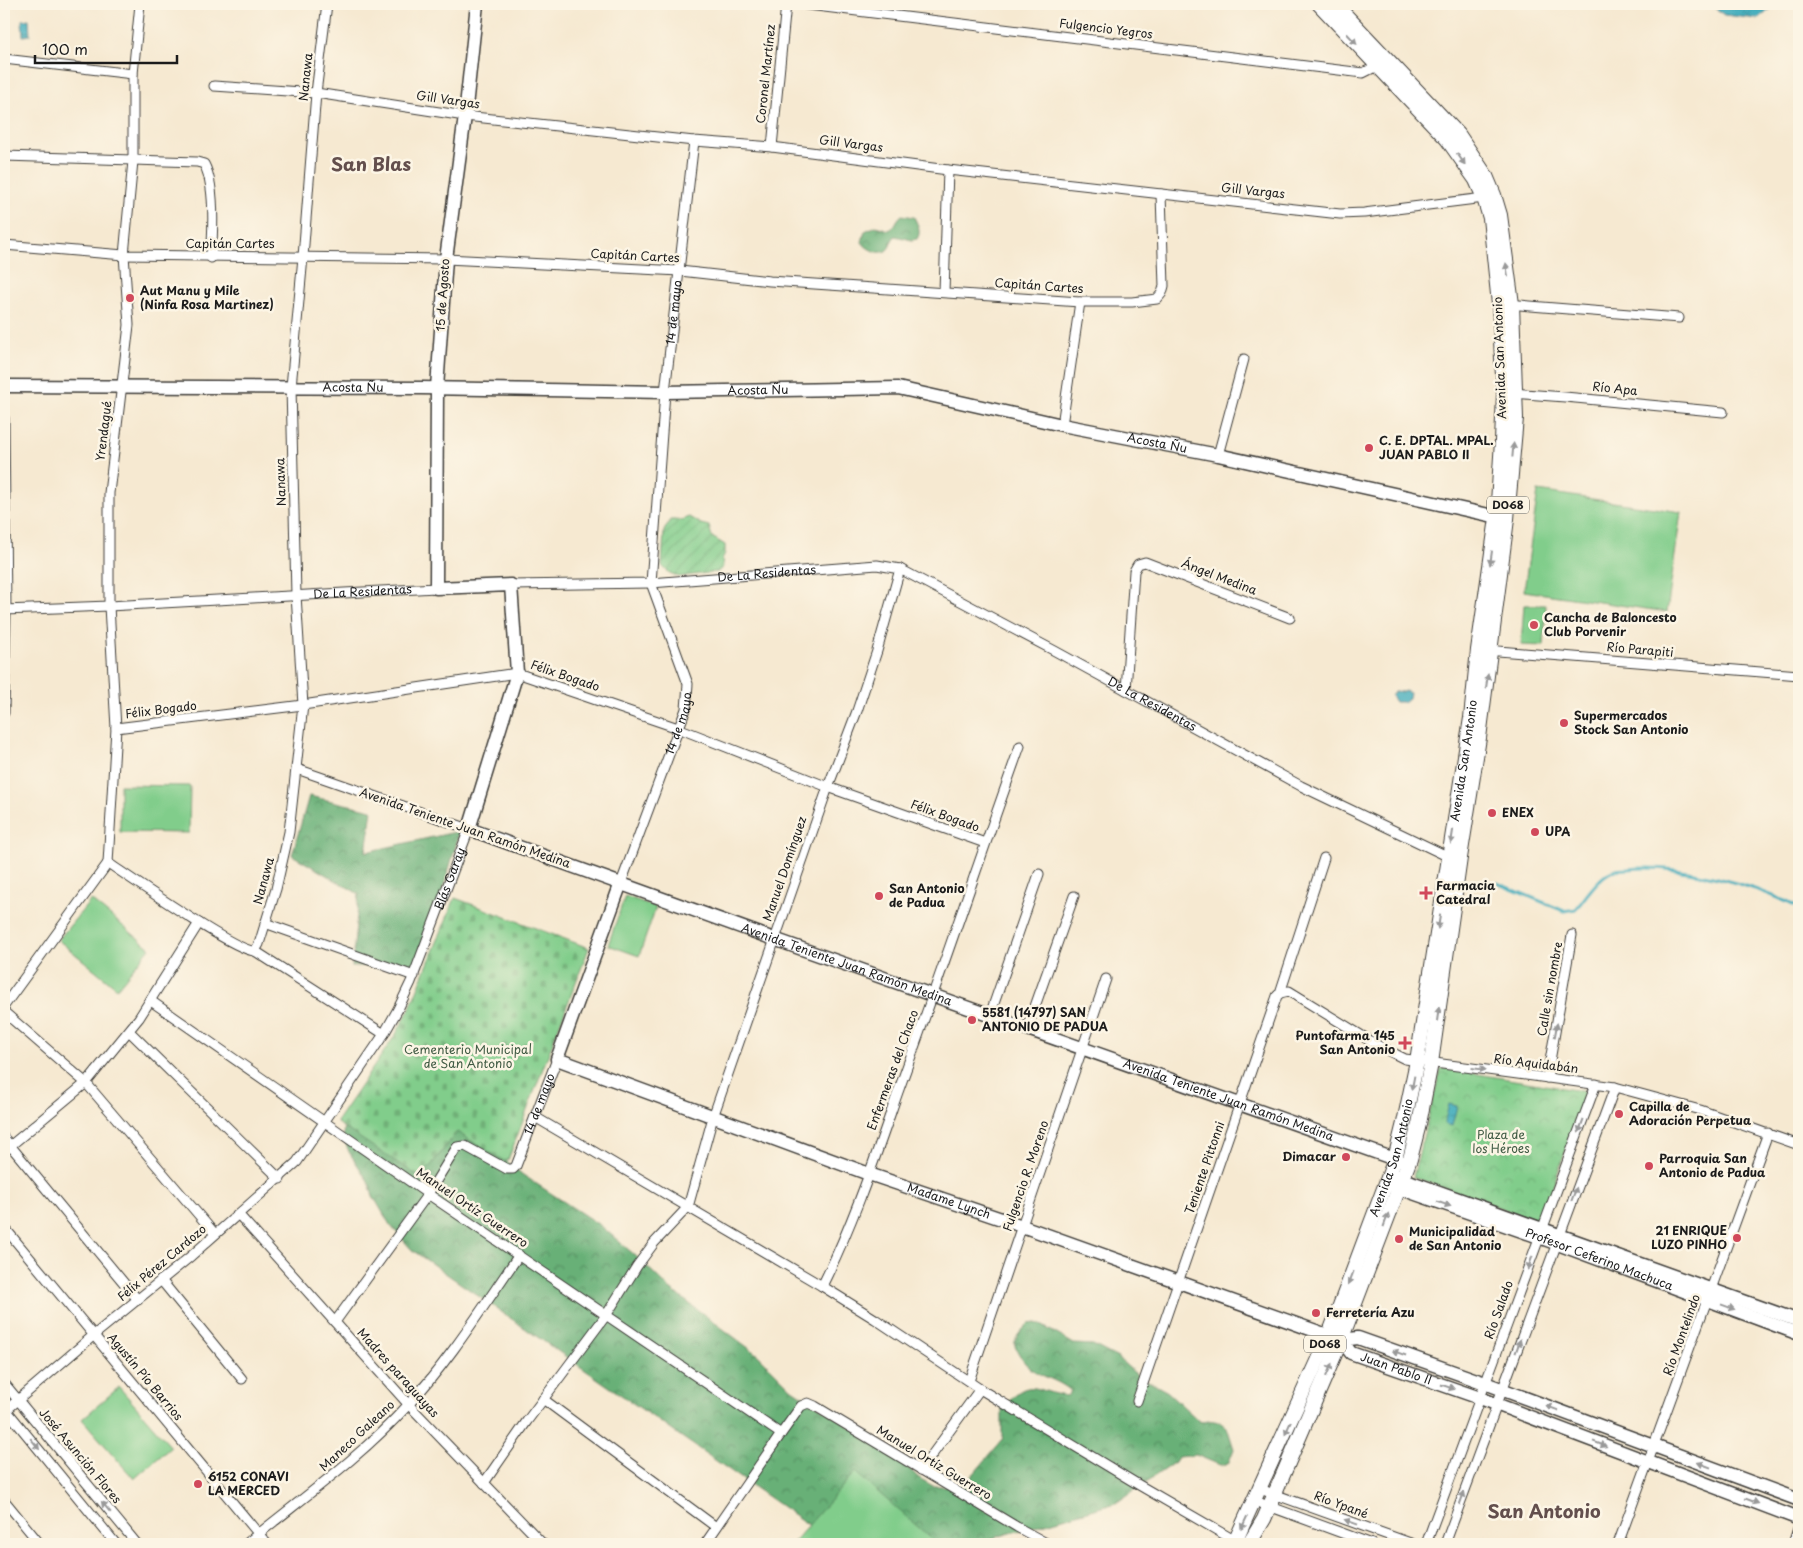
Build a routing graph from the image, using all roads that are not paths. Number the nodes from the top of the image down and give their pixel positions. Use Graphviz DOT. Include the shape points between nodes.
graph roads {
  1 [pos="140,4"];
  2 [pos="327,4"];
  3 [pos="477,4"];
  4 [pos="786,4"];
  5 [pos="800,4"];
  6 [pos="1319,4"];
  7 [pos="1334,4"];
  8 [pos="4,59"];
  9 [pos="1383,63"];
  10 [pos="133,74"];
  11 [pos="214,86"];
  12 [pos="316,93"];
  13 [pos="465,116"];
  14 [pos="694,141"];
  15 [pos="772,146"];
  16 [pos="4,156"];
  17 [pos="133,161"];
  18 [pos="948,170"];
  19 [pos="1161,194"];
  20 [pos="1484,198"];
  21 [pos="4,245"];
  22 [pos="124,255"];
  23 [pos="303,257"];
  24 [pos="211,258"];
  25 [pos="446,259"];
  26 [pos="680,271"];
  27 [pos="944,292"];
  28 [pos="1080,302"];
  29 [pos="1506,304"];
  30 [pos="1679,318"];
  31 [pos="1244,359"];
  32 [pos="4,386"];
  33 [pos="122,387"];
  34 [pos="291,387"];
  35 [pos="437,388"];
  36 [pos="665,392"];
  37 [pos="1510,393"];
  38 [pos="1723,412"];
  39 [pos="4,418"];
  40 [pos="1062,425"];
  41 [pos="1218,455"];
  42 [pos="1502,518"];
  43 [pos="900,569"];
  44 [pos="651,583"];
  45 [pos="511,585"];
  46 [pos="436,588"];
  47 [pos="296,595"];
  48 [pos="109,606"];
  49 [pos="5,610"];
  50 [pos="1290,618"];
  51 [pos="1484,650"];
  52 [pos="517,673"];
  53 [pos="1799,675"];
  54 [pos="1126,690"];
  55 [pos="303,705"];
  56 [pos="4,712"];
  57 [pos="116,728"];
  58 [pos="678,728"];
  59 [pos="1020,746"];
  60 [pos="297,769"];
  61 [pos="828,788"];
  62 [pos="469,829"];
  63 [pos="986,843"];
  64 [pos="1324,858"];
  65 [pos="1455,858"];
  66 [pos="108,863"];
  67 [pos="1039,874"];
  68 [pos="621,883"];
  69 [pos="1074,896"];
  70 [pos="199,923"];
  71 [pos="266,923"];
  72 [pos="1572,935"];
  73 [pos="774,939"];
  74 [pos="252,951"];
  75 [pos="414,976"];
  76 [pos="1106,979"];
  77 [pos="1280,993"];
  78 [pos="934,996"];
  79 [pos="151,1000"];
  80 [pos="4,1006"];
  81 [pos="4,1012"];
  82 [pos="990,1016"];
  83 [pos="1027,1029"];
  84 [pos="130,1031"];
  85 [pos="384,1034"];
  86 [pos="1083,1048"];
  87 [pos="557,1059"];
  88 [pos="1424,1062"];
  89 [pos="1547,1078"];
  90 [pos="86,1083"];
  91 [pos="1596,1084"];
  92 [pos="1615,1087"];
  93 [pos="1240,1104"];
  94 [pos="535,1117"];
  95 [pos="713,1117"];
  96 [pos="325,1122"];
  97 [pos="1768,1133"];
  98 [pos="4,1138"];
  99 [pos="1799,1145"];
  100 [pos="7,1149"];
  101 [pos="1566,1168"];
  102 [pos="869,1174"];
  103 [pos="1396,1174"];
  104 [pos="1580,1177"];
  105 [pos="280,1179"];
  106 [pos="428,1194"];
  107 [pos="688,1207"];
  108 [pos="239,1215"];
  109 [pos="1022,1226"];
  110 [pos="4,1227"];
  111 [pos="1541,1233"];
  112 [pos="215,1234"];
  113 [pos="1557,1239"];
  114 [pos="519,1255"];
  115 [pos="161,1280"];
  116 [pos="1179,1282"];
  117 [pos="822,1286"];
  118 [pos="1709,1295"];
  119 [pos="138,1300"];
  120 [pos="607,1314"];
  121 [pos="1799,1321"];
  122 [pos="335,1322"];
  123 [pos="1799,1334"];
  124 [pos="94,1335"];
  125 [pos="1335,1338"];
  126 [pos="242,1379"];
  127 [pos="969,1381"];
  128 [pos="4,1383"];
  129 [pos="1485,1383"];
  130 [pos="980,1389"];
  131 [pos="1502,1389"];
  132 [pos="1480,1398"];
  133 [pos="544,1399"];
  134 [pos="18,1400"];
  135 [pos="1137,1401"];
  136 [pos="1496,1404"];
  137 [pos="409,1405"];
  138 [pos="5,1409"];
  139 [pos="780,1434"];
  140 [pos="1655,1446"];
  141 [pos="1649,1462"];
  142 [pos="921,1470"];
  143 [pos="484,1483"];
  144 [pos="1257,1495"];
  145 [pos="4,1500"];
  146 [pos="1271,1500"];
  147 [pos="1799,1500"];
  148 [pos="1799,1519"];
  149 [pos="716,1527"];
  150 [pos="1799,1532"];
  151 [pos="259,1534"];
  152 [pos="1240,1543"];
  153 [pos="40,1544"];
  154 [pos="116,1544"];
  155 [pos="137,1544"];
  156 [pos="246,1544"];
  157 [pos="267,1544"];
  158 [pos="543,1544"];
  159 [pos="705,1544"];
  160 [pos="1048,1544"];
  161 [pos="1372,1544"];
  162 [pos="1413,1544"];
  163 [pos="1426,1544"];
  164 [pos="1445,1544"];
  165 [pos="1618,1544"];
  166 [pos="1795,1544"];
  1 -- 10 [label="street, Yrendagué"];
  2 -- 12 [label="street, Nanawa"];
  3 -- 13 [label="street, 15 de Agosto"];
  4 -- 15 [label="street, Coronel Martínez"];
  5 -- 9 [label="street, Fulgencio Yegros" via="1363,73"];
  6 -- 9 [label="main road, Avenida San Antonio / D068, one-way"];
  7 -- 9 [label="main road, Avenida San Antonio / D068"];
  8 -- 10 [label="street"];
  9 -- 20 [label="main road, Avenida San Antonio / D068, one-way" via="1447,139 1476,180"];
  29 -- 9 [label="main road, Avenida San Antonio / D068, one-way" via="1500,215 1486,176 1458,134"];
  10 -- 17 [label="street, Yrendagué"];
  11 -- 12 [label="street, Gill Vargas"];
  12 -- 13 [label="street, Gill Vargas"];
  12 -- 23 [label="street, Nanawa"];
  13 -- 14 [label="street, Gill Vargas"];
  13 -- 25 [label="street, 15 de Agosto"];
  14 -- 15 [label="street, Gill Vargas"];
  14 -- 26 [label="street, 14 de mayo"];
  15 -- 18 [label="street, Gill Vargas"];
  16 -- 17 [label="street"];
  17 -- 22 [label="street, Yrendagué"];
  17 -- 24 [label="street" via="204,164 212,205"];
  18 -- 19 [label="street, Gill Vargas"];
  18 -- 27 [label="street"];
  19 -- 20 [label="street, Gill Vargas" via="1340,214"];
  19 -- 28 [label="street, Capitán Cartes" via="1162,293 1157,299 1132,302"];
  20 -- 29 [label="main road, Avenida San Antonio / D068"];
  21 -- 22 [label="street, Capitán Cartes"];
  22 -- 24 [label="street, Capitán Cartes"];
  22 -- 33 [label="street, Yrendagué" via="129,325"];
  23 -- 24 [label="street, Capitán Cartes"];
  23 -- 25 [label="street, Capitán Cartes"];
  23 -- 34 [label="street, Nanawa"];
  25 -- 26 [label="street, Capitán Cartes"];
  25 -- 35 [label="street, 15 de Agosto"];
  26 -- 27 [label="street, Capitán Cartes" via="770,281"];
  26 -- 36 [label="street, 14 de mayo"];
  27 -- 28 [label="street, Capitán Cartes"];
  28 -- 40 [label="street"];
  29 -- 30 [label="street"];
  29 -- 37 [label="main road, Avenida San Antonio / D068"];
  31 -- 41 [label="street"];
  32 -- 33 [label="street, Acosta Ñu"];
  33 -- 34 [label="street, Acosta Ñu"];
  33 -- 48 [label="street, Yrendagué" via="109,493"];
  34 -- 35 [label="street, Acosta Ñu"];
  34 -- 47 [label="street, Nanawa"];
  35 -- 36 [label="street, Acosta Ñu"];
  35 -- 46 [label="street, 15 de Agosto"];
  36 -- 40 [label="street, Acosta Ñu" via="898,388"];
  36 -- 44 [label="street, 14 de mayo"];
  37 -- 38 [label="street, Río Apa"];
  37 -- 42 [label="main road, Avenida San Antonio / D068"];
  39 -- 49 [label="street"];
  40 -- 41 [label="street, Acosta Ñu"];
  41 -- 42 [label="street, Acosta Ñu"];
  42 -- 51 [label="main road, Avenida San Antonio / D068"];
  43 -- 44 [label="street, De La Residentas" via="877,565"];
  43 -- 54 [label="street, De La Residentas"];
  43 -- 61 [label="street, Manuel Domínguez" via="868,677"];
  44 -- 45 [label="street, De La Residentas"];
  44 -- 58 [label="street, 14 de mayo" via="688,684 686,709"];
  45 -- 46 [label="street, De La Residentas"];
  45 -- 52 [label="street, Blás Garay"];
  46 -- 47 [label="street, De La Residentas"];
  47 -- 48 [label="street, De La Residentas"];
  47 -- 55 [label="street, Nanawa"];
  48 -- 49 [label="street, De La Residentas"];
  48 -- 57 [label="street, Yrendagué"];
  49 -- 56 [label="street"];
  50 -- 54 [label="street, Ángel Medina" via="1145,562 1138,564 1134,571"];
  51 -- 53 [label="street, Río Parapiti"];
  51 -- 65 [label="main road, Avenida San Antonio / D068" via="1471,718"];
  52 -- 55 [label="street, Félix Bogado"];
  52 -- 58 [label="street, Félix Bogado"];
  52 -- 62 [label="street, Blás Garay"];
  54 -- 65 [label="street, De La Residentas" via="1301,786"];
  55 -- 57 [label="street, Félix Bogado"];
  55 -- 60 [label="street, Nanawa"];
  57 -- 66 [label="street, Yrendagué"];
  58 -- 61 [label="street, Félix Bogado"];
  58 -- 68 [label="street, 14 de mayo"];
  59 -- 63 [label="street, Enfermeras del Chaco"];
  60 -- 62 [label="street, Avenida Teniente Juan Ramón Medina"];
  60 -- 71 [label="street, Nanawa" via="289,832"];
  61 -- 63 [label="street, Félix Bogado"];
  61 -- 73 [label="street, Manuel Domínguez"];
  62 -- 68 [label="street, Avenida Teniente Juan Ramón Medina"];
  62 -- 75 [label="street, Blás Garay"];
  63 -- 78 [label="street, Enfermeras del Chaco"];
  64 -- 77 [label="street, Teniente Pittonni"];
  65 -- 88 [label="main road, Avenida San Antonio / D068"];
  66 -- 70 [label="street"];
  66 -- 80 [label="street"];
  67 -- 82 [label="street"];
  68 -- 73 [label="street, Avenida Teniente Juan Ramón Medina"];
  68 -- 87 [label="street, 14 de mayo"];
  69 -- 83 [label="street"];
  70 -- 74 [label="street"];
  70 -- 79 [label="street"];
  71 -- 74 [label="street, Nanawa" via="259,944"];
  71 -- 75 [label="street"];
  89 -- 72 [label="street, Calle sin nombre, one-way"];
  73 -- 78 [label="street, Avenida Teniente Juan Ramón Medina"];
  73 -- 95 [label="street, Manuel Domínguez"];
  74 -- 85 [label="street"];
  75 -- 85 [label="street, Blás Garay"];
  76 -- 86 [label="street, Fulgencio R. Moreno"];
  77 -- 88 [label="street, Río Aquidabán" via="1288,991 1376,1045 1406,1059"];
  77 -- 93 [label="street, Teniente Pittonni"];
  78 -- 82 [label="street, Avenida Teniente Juan Ramón Medina"];
  78 -- 102 [label="street, Enfermeras del Chaco"];
  79 -- 84 [label="street"];
  79 -- 96 [label="street, Manuel Ortíz Guerrero"];
  81 -- 90 [label="street"];
  82 -- 83 [label="street, Avenida Teniente Juan Ramón Medina"];
  83 -- 86 [label="street, Avenida Teniente Juan Ramón Medina"];
  84 -- 90 [label="street"];
  84 -- 105 [label="street"];
  85 -- 96 [label="street, Blás Garay"];
  86 -- 93 [label="street, Avenida Teniente Juan Ramón Medina"];
  86 -- 109 [label="street, Fulgencio R. Moreno"];
  87 -- 94 [label="street, 14 de mayo"];
  87 -- 95 [label="street, Madame Lynch"];
  88 -- 89 [label="street, Río Aquidabán, one-way"];
  88 -- 103 [label="main road, Avenida San Antonio / D068" via="1419,1124"];
  89 -- 91 [label="street, Río Aquidabán"];
  90 -- 100 [label="street"];
  90 -- 112 [label="street"];
  91 -- 92 [label="street, Río Aquidabán"];
  91 -- 101 [label="street, Río Salado, one-way"];
  92 -- 97 [label="street, Río Aquidabán"];
  92 -- 104 [label="street"];
  93 -- 103 [label="street, Avenida Teniente Juan Ramón Medina"];
  93 -- 116 [label="street, Teniente Pittonni"];
  94 -- 106 [label="street, 14 de mayo" via="513,1169 460,1146"];
  94 -- 107 [label="street"];
  95 -- 102 [label="street, Madame Lynch"];
  95 -- 107 [label="street, Manuel Domínguez"];
  96 -- 105 [label="street, Félix Pérez Cardozo" via="297,1162"];
  96 -- 106 [label="street, Manuel Ortíz Guerrero"];
  97 -- 99 [label="street, Río Aquidabán"];
  97 -- 118 [label="street, Río Montelindo"];
  98 -- 100 [label="street"];
  100 -- 119 [label="street"];
  101 -- 104 [label="street"];
  101 -- 111 [label="street, Río Salado"];
  102 -- 109 [label="street, Madame Lynch"];
  102 -- 117 [label="street, Enfermeras del Chaco"];
  103 -- 111 [label="street, Profesor Ceferino Machuca"];
  103 -- 125 [label="main road, Avenida San Antonio / D068"];
  113 -- 104 [label="street, one-way"];
  105 -- 108 [label="street, Félix Pérez Cardozo"];
  106 -- 114 [label="street, Manuel Ortíz Guerrero"];
  106 -- 122 [label="street"];
  107 -- 117 [label="street"];
  107 -- 120 [label="street" via="648,1250"];
  108 -- 112 [label="street, Félix Pérez Cardozo"];
  108 -- 122 [label="street, Madres paraguayas"];
  109 -- 116 [label="street, Madame Lynch"];
  109 -- 127 [label="street, Fulgencio R. Moreno"];
  110 -- 124 [label="street, Agustín Pío Barrios"];
  111 -- 113 [label="street, Profesor Ceferino Machuca"];
  111 -- 129 [label="street, Río Salado, one-way"];
  112 -- 115 [label="street, Félix Pérez Cardozo"];
  113 -- 118 [label="street, Profesor Ceferino Machuca"];
  131 -- 113 [label="street, one-way"];
  114 -- 120 [label="street, Manuel Ortíz Guerrero"];
  114 -- 137 [label="street, Maneco Galeano"];
  115 -- 119 [label="street, Félix Pérez Cardozo"];
  115 -- 126 [label="street"];
  116 -- 125 [label="street, Madame Lynch"];
  116 -- 135 [label="street, Teniente Pittonni"];
  117 -- 127 [label="street"];
  118 -- 121 [label="street, Profesor Ceferino Machuca"];
  118 -- 123 [label="street, Profesor Ceferino Machuca, one-way"];
  118 -- 140 [label="street, Río Montelindo"];
  119 -- 124 [label="street, Félix Pérez Cardozo"];
  120 -- 133 [label="street"];
  120 -- 139 [label="street, Manuel Ortíz Guerrero"];
  122 -- 137 [label="street, Madres paraguayas"];
  124 -- 134 [label="street, Félix Pérez Cardozo"];
  124 -- 151 [label="street, Agustín Pío Barrios"];
  129 -- 125 [label="street, Juan Pablo II, one-way" via="1358,1338"];
  125 -- 132 [label="street, Juan Pablo II, one-way" via="1351,1353"];
  125 -- 144 [label="main road, Avenida San Antonio / D068, one-way"];
  146 -- 125 [label="main road, Avenida San Antonio / D068, one-way"];
  127 -- 130 [label="street"];
  128 -- 134 [label="street, José Asunción Flores"];
  129 -- 131 [label="street, Juan Pablo II"];
  129 -- 132 [label="street, Río Salado"];
  130 -- 142 [label="street"];
  130 -- 152 [label="street"];
  131 -- 136 [label="street"];
  140 -- 131 [label="street, Juan Pablo II, one-way"];
  132 -- 136 [label="street, Juan Pablo II"];
  132 -- 163 [label="street, Río Salado"];
  133 -- 143 [label="street"];
  133 -- 149 [label="street"];
  134 -- 138 [label="street, Félix Pérez Cardozo"];
  155 -- 134 [label="street, José Asunción Flores, one-way"];
  136 -- 141 [label="street, Juan Pablo II, one-way"];
  164 -- 136 [label="street, one-way"];
  137 -- 143 [label="street, Madres paraguayas"];
  137 -- 151 [label="street, Maneco Galeano" via="350,1463"];
  138 -- 154 [label="street, one-way"];
  139 -- 142 [label="street, Manuel Ortíz Guerrero" via="801,1406 808,1403"];
  139 -- 149 [label="street"];
  140 -- 141 [label="street, Río Montelindo"];
  147 -- 140 [label="street, Juan Pablo II, one-way"];
  141 -- 148 [label="street, Juan Pablo II, one-way"];
  141 -- 165 [label="street, Río Montelindo"];
  142 -- 160 [label="street, Manuel Ortíz Guerrero"];
  143 -- 158 [label="street, Madres paraguayas"];
  144 -- 146 [label="street, Río Ypané"];
  144 -- 146 [label="street, Río Ypané"];
  144 -- 152 [label="main road, Avenida San Antonio / D068, one-way"];
  145 -- 153 [label="street"];
  146 -- 152 [label="main road, Avenida San Antonio / D068" via="1264,1519"];
  146 -- 161 [label="street, Río Ypané"];
  162 -- 146 [label="street, Río Ypané, one-way"];
  149 -- 159 [label="street"];
  150 -- 166 [label="street"];
  151 -- 156 [label="street, Maneco Galeano"];
  151 -- 157 [label="street, Agustín Pío Barrios"];
}
